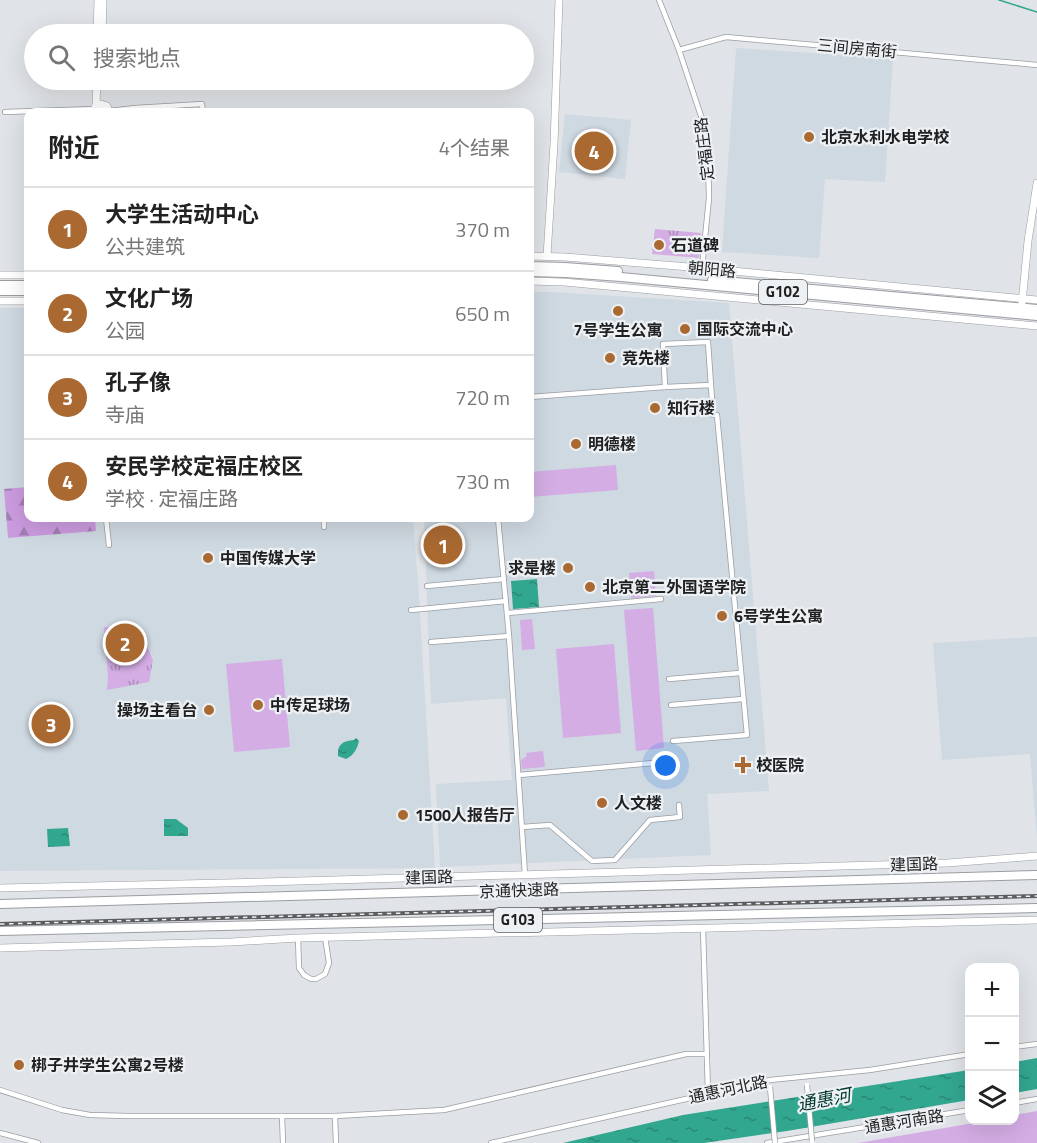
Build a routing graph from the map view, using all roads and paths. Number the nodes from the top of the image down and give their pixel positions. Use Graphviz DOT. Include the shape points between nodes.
graph roads {
  1 [pos="98,0"];
  2 [pos="103,0"];
  3 [pos="559,0"];
  4 [pos="659,0"];
  5 [pos="97,24"];
  6 [pos="102,24"];
  7 [pos="679,50"];
  8 [pos="1037,64"];
  9 [pos="97,90"];
  10 [pos="99,90"];
  11 [pos="96,108"];
  12 [pos="156,108"];
  13 [pos="202,108"];
  14 [pos="24,111"];
  15 [pos="5,112"];
  16 [pos="1037,183"];
  17 [pos="534,256"];
  18 [pos="547,256"];
  19 [pos="534,266"];
  20 [pos="702,268"];
  21 [pos="534,272"];
  22 [pos="769,274"];
  23 [pos="0,275"];
  24 [pos="24,275"];
  25 [pos="534,281"];
  26 [pos="0,285"];
  27 [pos="24,285"];
  28 [pos="0,291"];
  29 [pos="24,291"];
  30 [pos="768,292"];
  31 [pos="1037,300"];
  32 [pos="24,301"];
  33 [pos="0,302"];
  34 [pos="1037,309"];
  35 [pos="1022,312"];
  36 [pos="1037,316"];
  37 [pos="1037,326"];
  38 [pos="711,385"];
  39 [pos="665,387"];
  40 [pos="534,397"];
  41 [pos="106,522"];
  42 [pos="324,522"];
  43 [pos="498,522"];
  44 [pos="324,527"];
  45 [pos="109,545"];
  46 [pos="504,579"];
  47 [pos="427,586"];
  48 [pos="661,599"];
  49 [pos="506,601"];
  50 [pos="411,610"];
  51 [pos="507,613"];
  52 [pos="509,636"];
  53 [pos="431,642"];
  54 [pos="740,673"];
  55 [pos="669,679"];
  56 [pos="743,699"];
  57 [pos="671,705"];
  58 [pos="674,741"];
  59 [pos="675,761"];
  60 [pos="519,775"];
  61 [pos="679,805"];
  62 [pos="522,827"];
  63 [pos="1037,856"];
  64 [pos="1037,873"];
  65 [pos="525,875"];
  66 [pos="0,888"];
  67 [pos="0,904"];
  68 [pos="1037,908"];
  69 [pos="1037,920"];
  70 [pos="703,928"];
  71 [pos="0,931"];
  72 [pos="325,937"];
  73 [pos="298,938"];
  74 [pos="0,948"];
  75 [pos="1037,1044"];
  76 [pos="1019,1046"];
  77 [pos="707,1054"];
  78 [pos="965,1055"];
  79 [pos="806,1076"];
  80 [pos="770,1080"];
  81 [pos="0,1090"];
  82 [pos="708,1093"];
  83 [pos="1037,1099"];
  84 [pos="1019,1101"];
  85 [pos="965,1111"];
  86 [pos="282,1116"];
  87 [pos="335,1116"];
  88 [pos="0,1133"];
  89 [pos="812,1142"];
  90 [pos="38,1143"];
  91 [pos="283,1143"];
  92 [pos="336,1143"];
  93 [pos="491,1143"];
  94 [pos="767,1143"];
  95 [pos="775,1143"];
  1 -- 5 [label="main road"];
  2 -- 6 [label="main road"];
  3 -- 18 [label="main road"];
  4 -- 7 [label="street, 定福庄路"];
  7 -- 8 [label="street, 三间房南街" via="726,37"];
  7 -- 20 [label="street, 定福庄路" via="702,119 708,158 709,198"];
  9 -- 11 [label="main road"];
  10 -- 11 [label="main road"];
  12 -- 13 [label="street" via="202,104"];
  14 -- 15 [label="street"];
  16 -- 35 [label="main road"];
  17 -- 18 [label="main road, 朝阳路"];
  18 -- 20 [label="main road, 朝阳路"];
  19 -- 30 [label="highway, 朝阳路 / G102" via="593,269"];
  20 -- 22 [label="main road, 朝阳路"];
  21 -- 30 [label="highway, 朝阳路 / G102"];
  22 -- 30 [label="main road"];
  22 -- 35 [label="main road, 朝阳路"];
  23 -- 24 [label="main road"];
  25 -- 30 [label="main road, 朝阳路"];
  26 -- 27 [label="highway"];
  28 -- 29 [label="highway"];
  30 -- 35 [label="highway, 朝阳路 / G102"];
  31 -- 35 [label="main road, 朝阳路"];
  32 -- 33 [label="main road"];
  34 -- 35 [label="highway, 朝阳路 / G102"];
  35 -- 36 [label="highway, 朝阳路 / G102"];
  35 -- 37 [label="main road, 朝阳路"];
  38 -- 39 [label="street"];
  38 -- 39 [label="street" via="708,342 663,344"];
  38 -- 54 [label="street"];
  39 -- 40 [label="street"];
  41 -- 45 [label="street"];
  42 -- 44 [label="street"];
  43 -- 46 [label="street"];
  46 -- 47 [label="street"];
  46 -- 49 [label="street"];
  48 -- 51 [label="street"];
  49 -- 50 [label="street"];
  49 -- 51 [label="street"];
  51 -- 52 [label="street"];
  52 -- 53 [label="street"];
  52 -- 60 [label="street"];
  54 -- 55 [label="street"];
  54 -- 56 [label="street"];
  56 -- 57 [label="street"];
  56 -- 58 [label="street" via="747,735"];
  59 -- 60 [label="street"];
  60 -- 62 [label="street"];
  61 -- 62 [label="street" via="680,818 650,820 615,860 592,861 550,825"];
  62 -- 65 [label="street"];
  63 -- 65 [label="main road, 建国路" via="948,863"];
  64 -- 67 [label="highway, 京通快速路 / G103"];
  65 -- 66 [label="main road, 建国路"];
  68 -- 71 [label="highway, 京通快速路 / G103"];
  69 -- 70 [label="main road"];
  70 -- 72 [label="main road"];
  70 -- 77 [label="street"];
  72 -- 73 [label="main road"];
  72 -- 73 [label="street" via="329,963 326,974 316,979 310,979 299,968"];
  73 -- 74 [label="main road"];
  75 -- 76 [label="street"];
  77 -- 82 [label="street"];
  77 -- 87 [label="street" via="686,1054 444,1110"];
  78 -- 79 [label="street, 通惠河北路"];
  79 -- 80 [label="street, 通惠河北路"];
  79 -- 89 [label="street, bridge"];
  80 -- 82 [label="street, 通惠河北路"];
  80 -- 95 [label="street, bridge"];
  81 -- 86 [label="street" via="90,1115"];
  82 -- 93 [label="street, 通惠河北路"];
  83 -- 84 [label="street"];
  85 -- 94 [label="street, 通惠河南路"];
  86 -- 87 [label="street"];
  86 -- 91 [label="street"];
  87 -- 92 [label="street"];
  88 -- 90 [label="street"];
}
